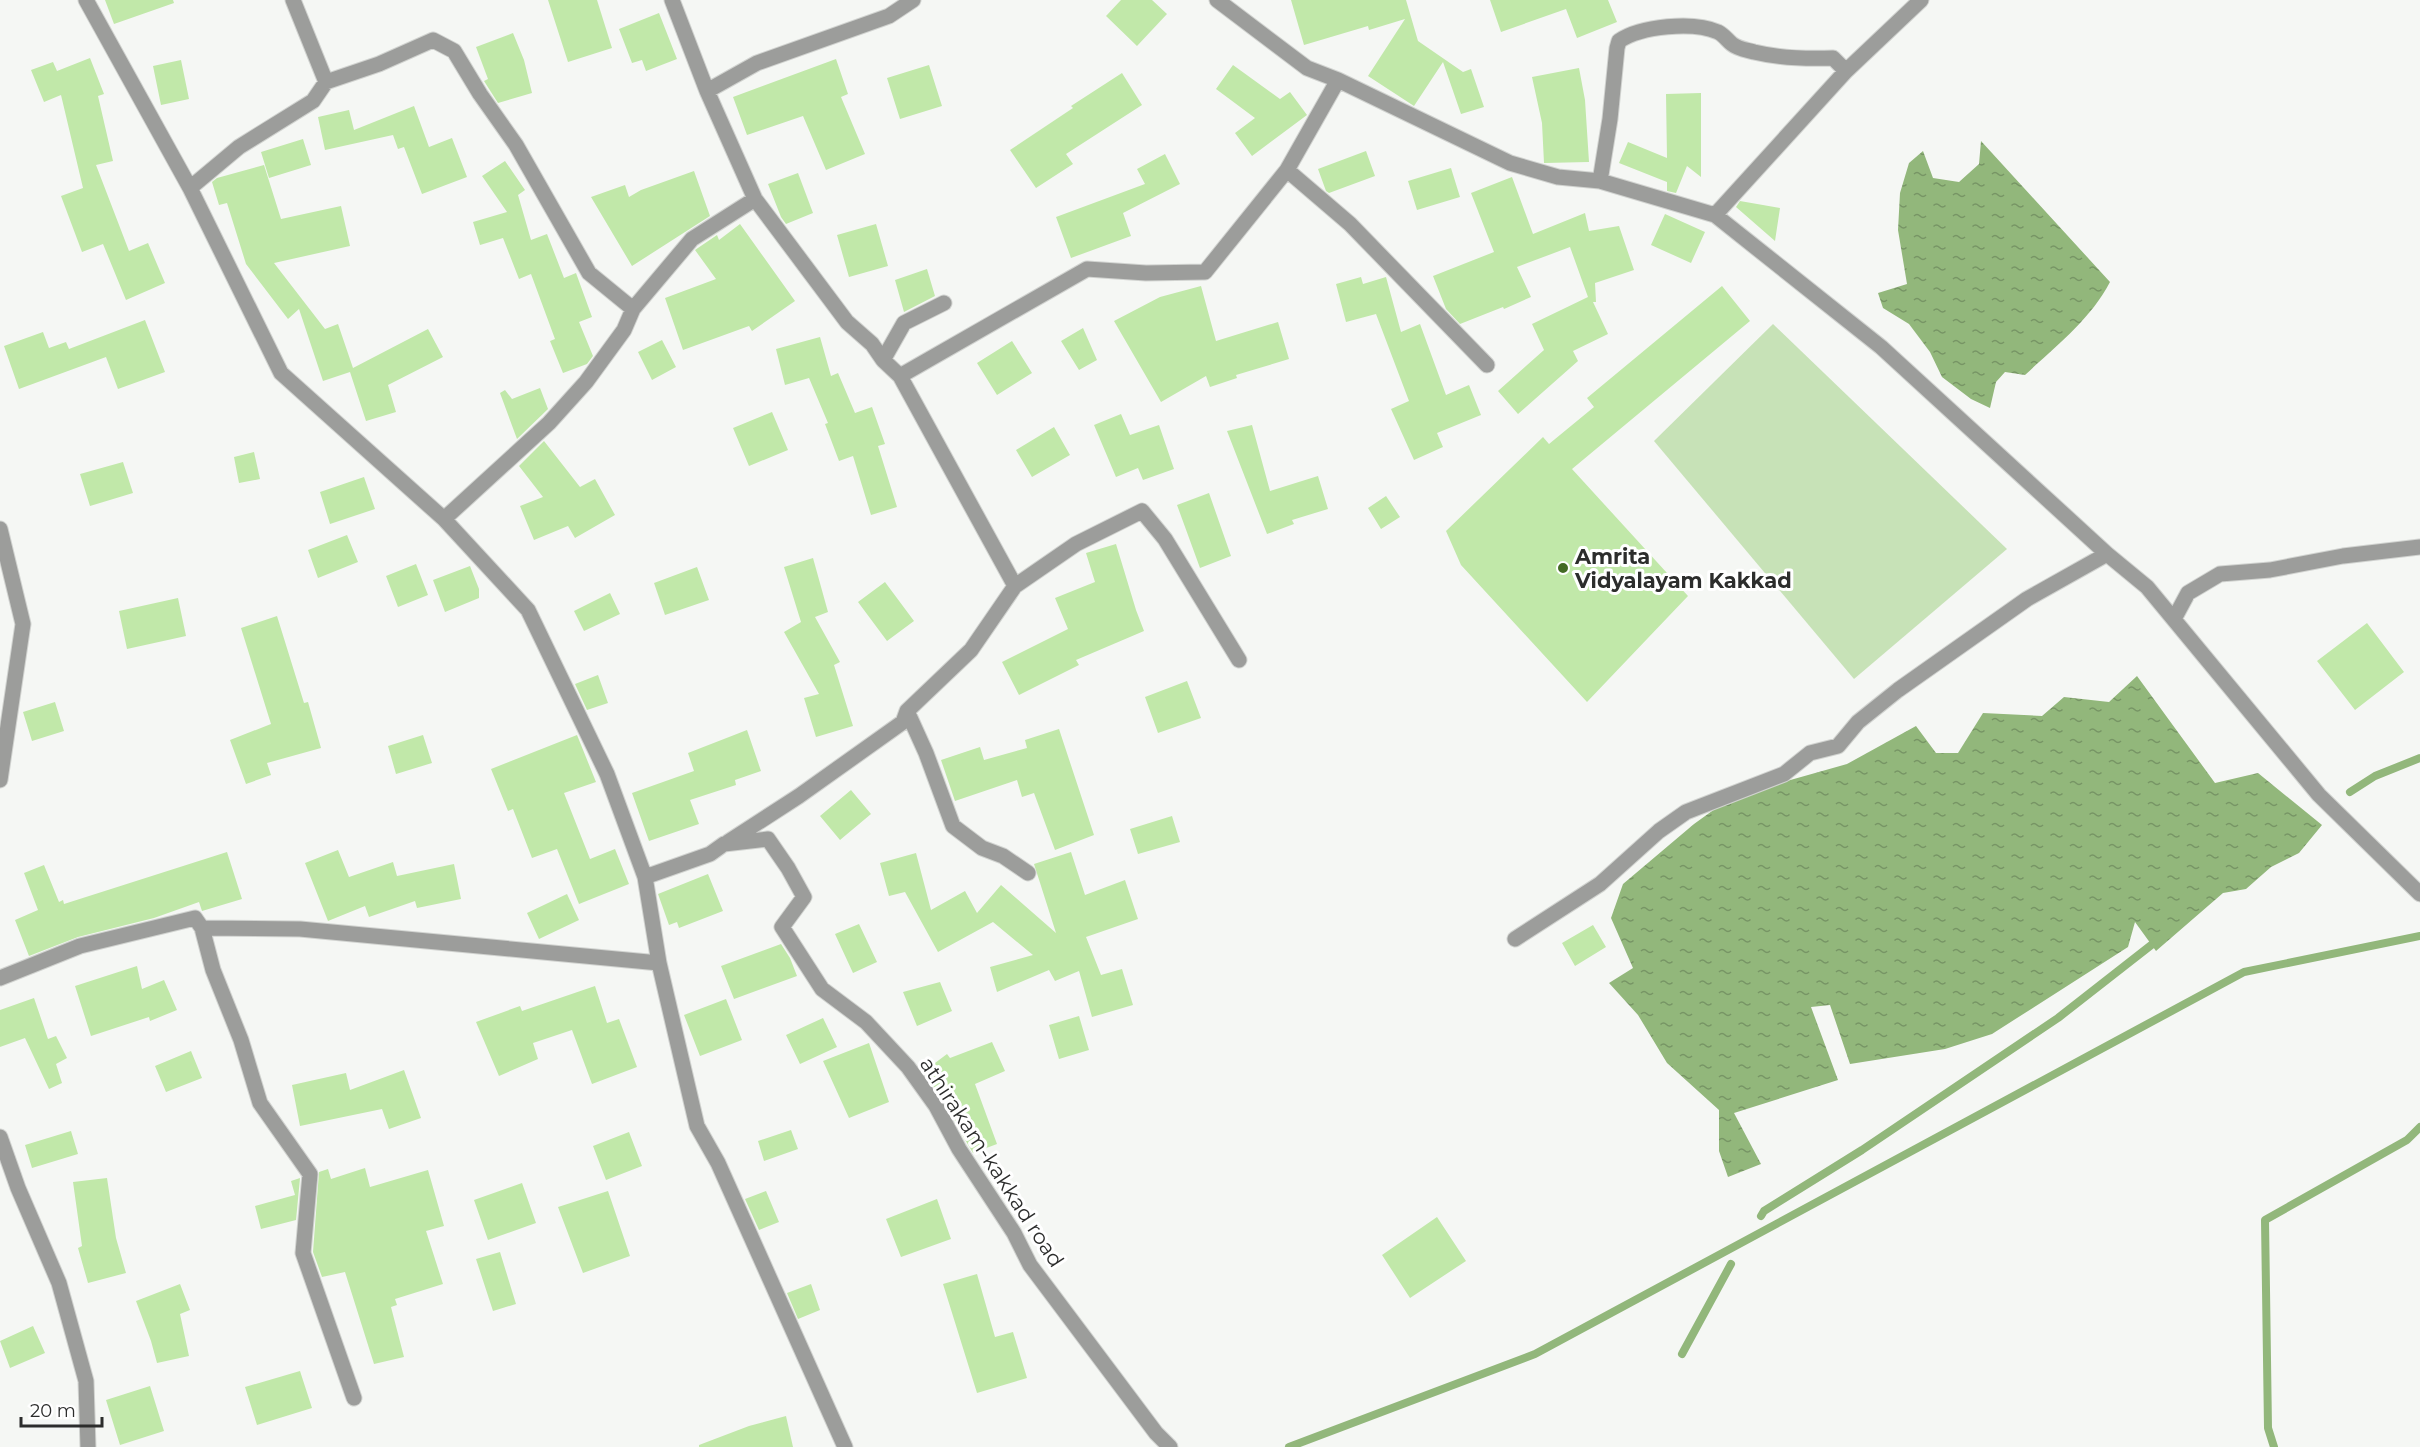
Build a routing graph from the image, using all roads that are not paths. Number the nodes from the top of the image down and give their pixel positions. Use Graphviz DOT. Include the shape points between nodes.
graph roads {
  1 [pos="87,0"];
  2 [pos="293,0"];
  3 [pos="672,0"];
  4 [pos="913,0"];
  5 [pos="1218,0"];
  6 [pos="1922,0"];
  7 [pos="1846,71"];
  8 [pos="1338,80"];
  9 [pos="326,82"];
  10 [pos="707,91"];
  11 [pos="1287,170"];
  12 [pos="1600,181"];
  13 [pos="190,188"];
  14 [pos="755,199"];
  15 [pos="1715,215"];
  16 [pos="944,303"];
  17 [pos="633,309"];
  18 [pos="883,360"];
  19 [pos="1487,365"];
  20 [pos="900,376"];
  21 [pos="444,519"];
  22 [pos="0,529"];
  23 [pos="2420,547"];
  24 [pos="2107,554"];
  25 [pos="1015,586"];
  26 [pos="2175,620"];
  27 [pos="1239,660"];
  28 [pos="907,711"];
  29 [pos="0,780"];
  30 [pos="724,844"];
  31 [pos="1028,873"];
  32 [pos="645,876"];
  33 [pos="2420,894"];
  34 [pos="202,928"];
  35 [pos="1515,939"];
  36 [pos="659,963"];
  37 [pos="0,978"];
  38 [pos="0,1137"];
  39 [pos="354,1398"];
  40 [pos="88,1447"];
  41 [pos="845,1447"];
  42 [pos="1170,1447"];
  1 -- 13 [label="street"];
  2 -- 9 [label="street"];
  3 -- 10 [label="street"];
  4 -- 10 [label="street" via="889,16 757,63"];
  5 -- 8 [label="street" via="1307,69"];
  6 -- 7 [label="street"];
  7 -- 12 [label="street" via="1833,58 1807,59 1746,50 1707,28 1629,34 1619,41 1617,48"];
  7 -- 15 [label="street"];
  8 -- 11 [label="street"];
  8 -- 12 [label="street" via="1510,164 1558,177"];
  9 -- 13 [label="street" via="313,101 238,147"];
  9 -- 17 [label="street" via="432,40 454,51 516,145 589,273"];
  10 -- 14 [label="street"];
  11 -- 19 [label="street" via="1350,224"];
  11 -- 20 [label="street" via="1205,272 1087,269"];
  12 -- 15 [label="street"];
  13 -- 21 [label="street" via="281,373"];
  14 -- 17 [label="street" via="692,239"];
  14 -- 18 [label="street" via="847,322 872,344"];
  15 -- 24 [label="street" via="1881,347"];
  16 -- 18 [label="street" via="904,323"];
  17 -- 21 [label="street" via="624,330 586,382 549,423"];
  18 -- 20 [label="street"];
  20 -- 25 [label="street"];
  21 -- 32 [label="street" via="528,610 607,774"];
  22 -- 29 [label="street" via="23,624"];
  23 -- 26 [label="street" via="2220,574 2188,593"];
  24 -- 26 [label="street" via="2147,587"];
  24 -- 35 [label="street" via="2027,599 1898,690 1858,722 1838,746 1810,753 1784,774 1686,812 1600,884"];
  25 -- 27 [label="street" via="1076,544 1142,511 1165,539"];
  25 -- 28 [label="street" via="971,650"];
  26 -- 33 [label="street" via="2319,795"];
  28 -- 30 [label="street" via="903,722 894,729"];
  28 -- 31 [label="street" via="953,826 982,848"];
  30 -- 32 [label="street, athirakam-kakkad road" via="710,854"];
  30 -- 42 [label="street, athirakam-kakkad road" via="768,839 804,897 782,927 822,989 866,1022 908,1067 1014,1233 1030,1265"];
  32 -- 36 [label="street"];
  34 -- 36 [label="street" via="300,929"];
  34 -- 37 [label="street" via="195,918 80,946"];
  34 -- 39 [label="street" via="260,1102 310,1174 303,1253"];
  36 -- 41 [label="street" via="697,1126 718,1163"];
  38 -- 40 [label="street" via="59,1283 86,1381"];
}
